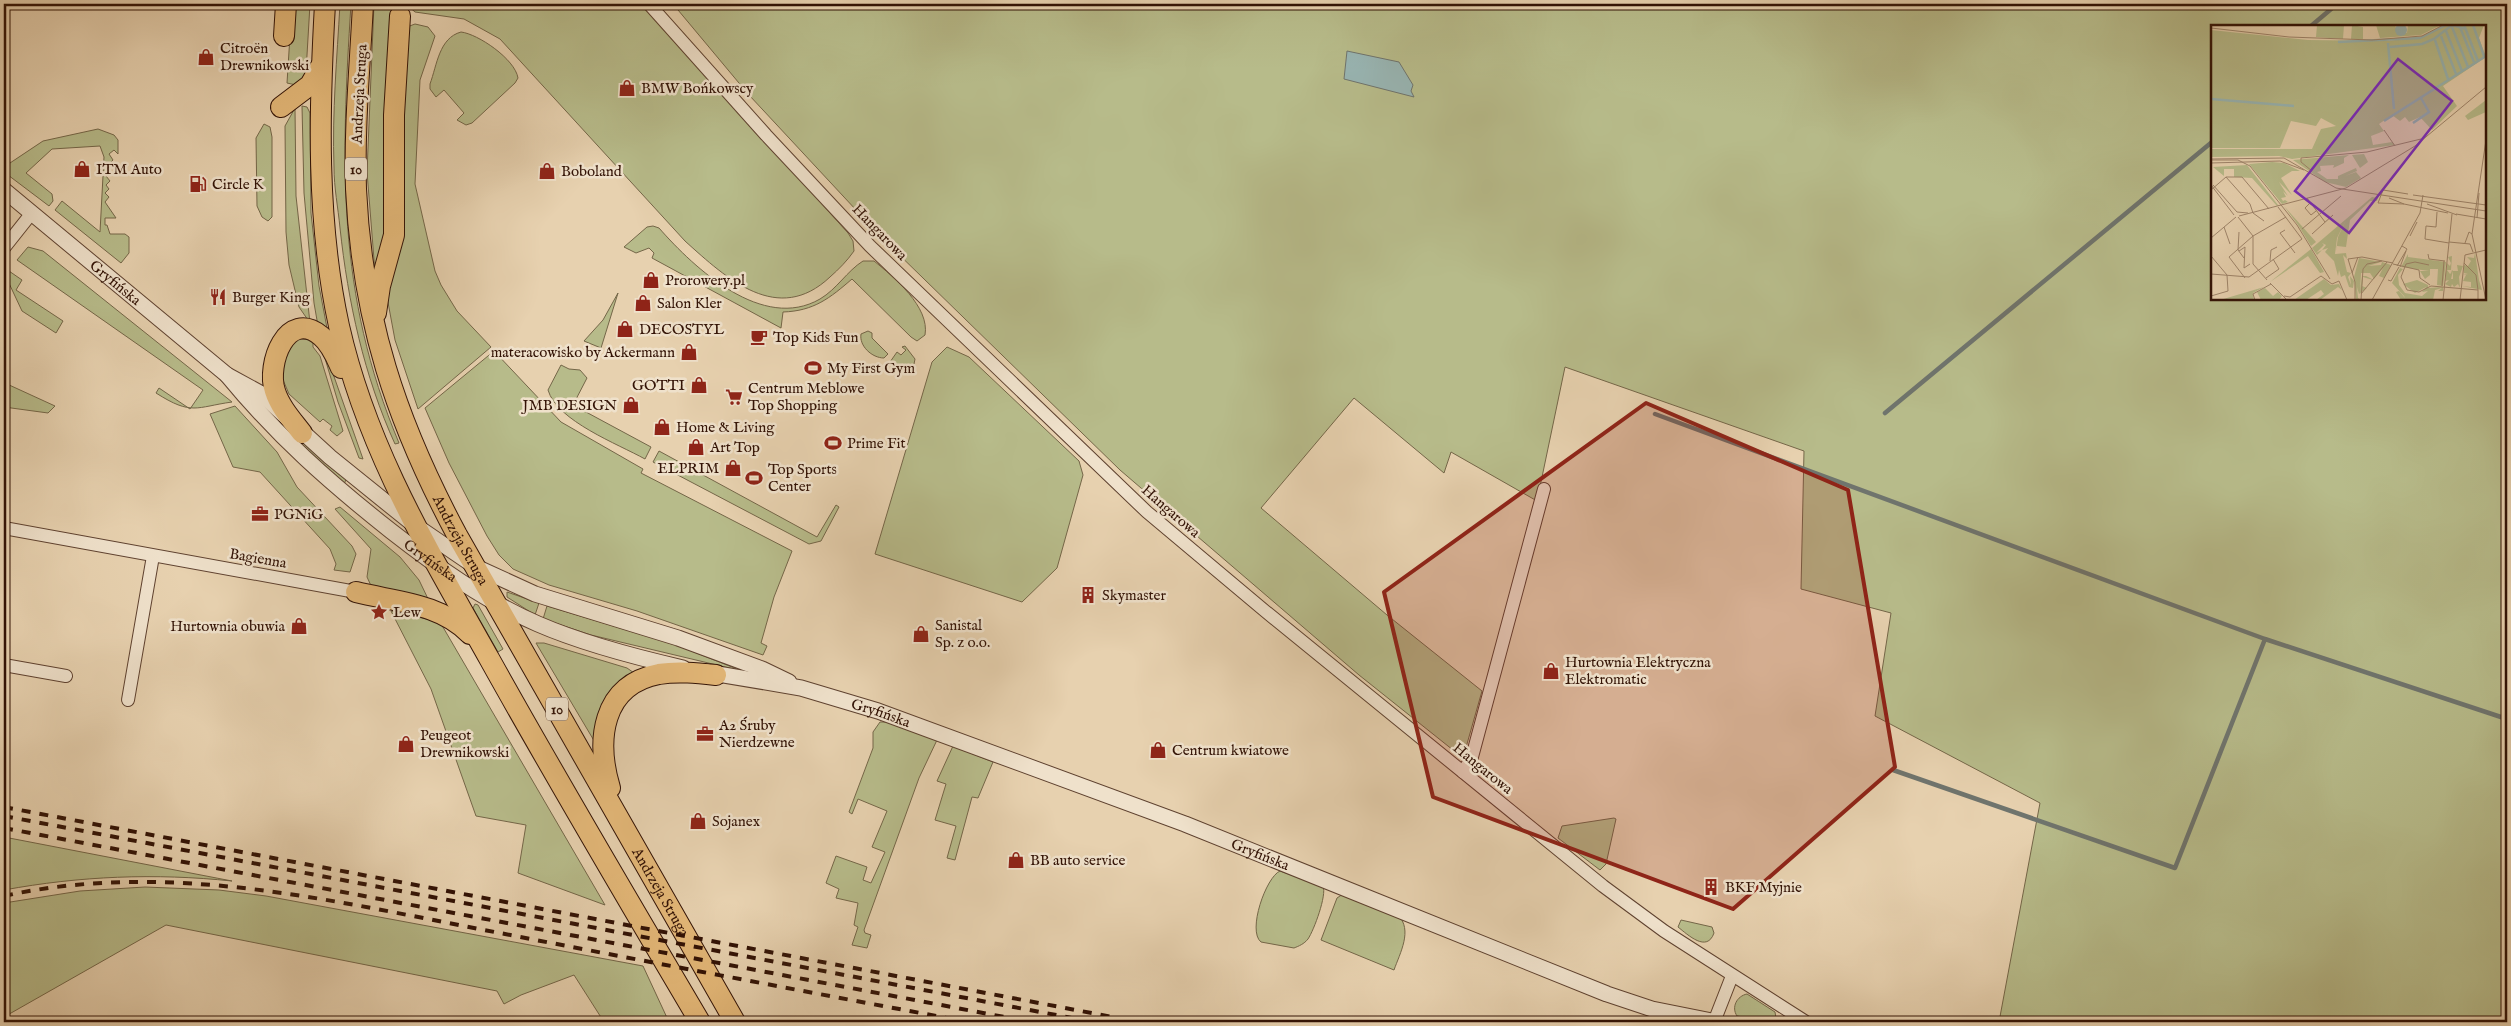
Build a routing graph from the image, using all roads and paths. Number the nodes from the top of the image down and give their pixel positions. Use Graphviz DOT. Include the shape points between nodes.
graph roads {
  1 [pos="286,4"];
  2 [pos="325,4"];
  3 [pos="363,4"];
  4 [pos="649,4"];
  5 [pos="400,10"];
  6 [pos="284,36"];
  7 [pos="322,64"];
  8 [pos="281,107"];
  9 [pos="4,190"];
  10 [pos="31,214"];
  11 [pos="4,248"];
  12 [pos="376,332"];
  13 [pos="227,375"];
  14 [pos="302,433"];
  15 [pos="376,445"];
  16 [pos="1544,489"];
  17 [pos="413,524"];
  18 [pos="4,528"];
  19 [pos="153,556"];
  20 [pos="437,567"];
  21 [pos="476,567"];
  22 [pos="356,592"];
  23 [pos="496,603"];
  24 [pos="484,650"];
  25 [pos="4,665"];
  26 [pos="716,674"];
  27 [pos="66,676"];
  28 [pos="801,688"];
  29 [pos="128,700"];
  30 [pos="1463,772"];
  31 [pos="618,814"];
  32 [pos="1732,976"];
  33 [pos="700,1022"];
  34 [pos="735,1022"];
  35 [pos="1715,1022"];
  36 [pos="1806,1022"];
  1 -- 6 [label="main road"];
  2 -- 7 [label="main road, 10"];
  3 -- 12 [label="main road, Andrzeja Struga / 10" via="356,188 364,272"];
  4 -- 30 [label="street, Hangarowa" via="870,246 1110,477 1177,538"];
  5 -- 12 [label="main road" via="394,115 394,235 376,304"];
  7 -- 8 [label="main road" via="310,85"];
  7 -- 15 [label="main road, 10" via="322,187 329,267 346,352"];
  9 -- 10 [label="street, Gryfińska"];
  10 -- 11 [label="street"];
  10 -- 13 [label="street, Gryfińska"];
  12 -- 21 [label="main road, Andrzeja Struga / 10" via="395,402 417,455"];
  13 -- 14 [label="street, Gryfińska" via="260,393"];
  13 -- 20 [label="street, Gryfińska" via="301,456"];
  14 -- 15 [label="main road" via="277,396 272,370 282,341 291,333 306,330 320,335 332,349"];
  14 -- 17 [label="street, Gryfińska"];
  15 -- 17 [label="main road, 10"];
  16 -- 30 [label="street" via="1472,756"];
  17 -- 20 [label="main road, 10"];
  17 -- 21 [label="street, Gryfińska"];
  18 -- 19 [label="street, Bagienna"];
  19 -- 22 [label="street, Bagienna"];
  19 -- 29 [label="street"];
  20 -- 23 [label="street, Gryfińska"];
  20 -- 24 [label="main road, 10"];
  21 -- 23 [label="main road, Andrzeja Struga / 10"];
  21 -- 28 [label="street, Gryfińska" via="532,593 678,638 762,669"];
  22 -- 24 [label="main road" via="438,611 466,630"];
  23 -- 26 [label="street, Gryfińska" via="536,624 575,638"];
  23 -- 31 [label="main road, Andrzeja Struga / 10"];
  24 -- 33 [label="main road, 10"];
  25 -- 27 [label="street"];
  26 -- 28 [label="street, Gryfińska"];
  26 -- 31 [label="main road" via="678,672 649,676 632,684 615,703 605,723 602,739 608,781"];
  28 -- 35 [label="street, Gryfińska" via="878,711 1185,824 1607,994 1652,1009"];
  30 -- 32 [label="street, Hangarowa" via="1622,901"];
  31 -- 34 [label="main road, Andrzeja Struga / 10"];
  32 -- 35 [label="street"];
  32 -- 36 [label="street, Hangarowa"];
}
